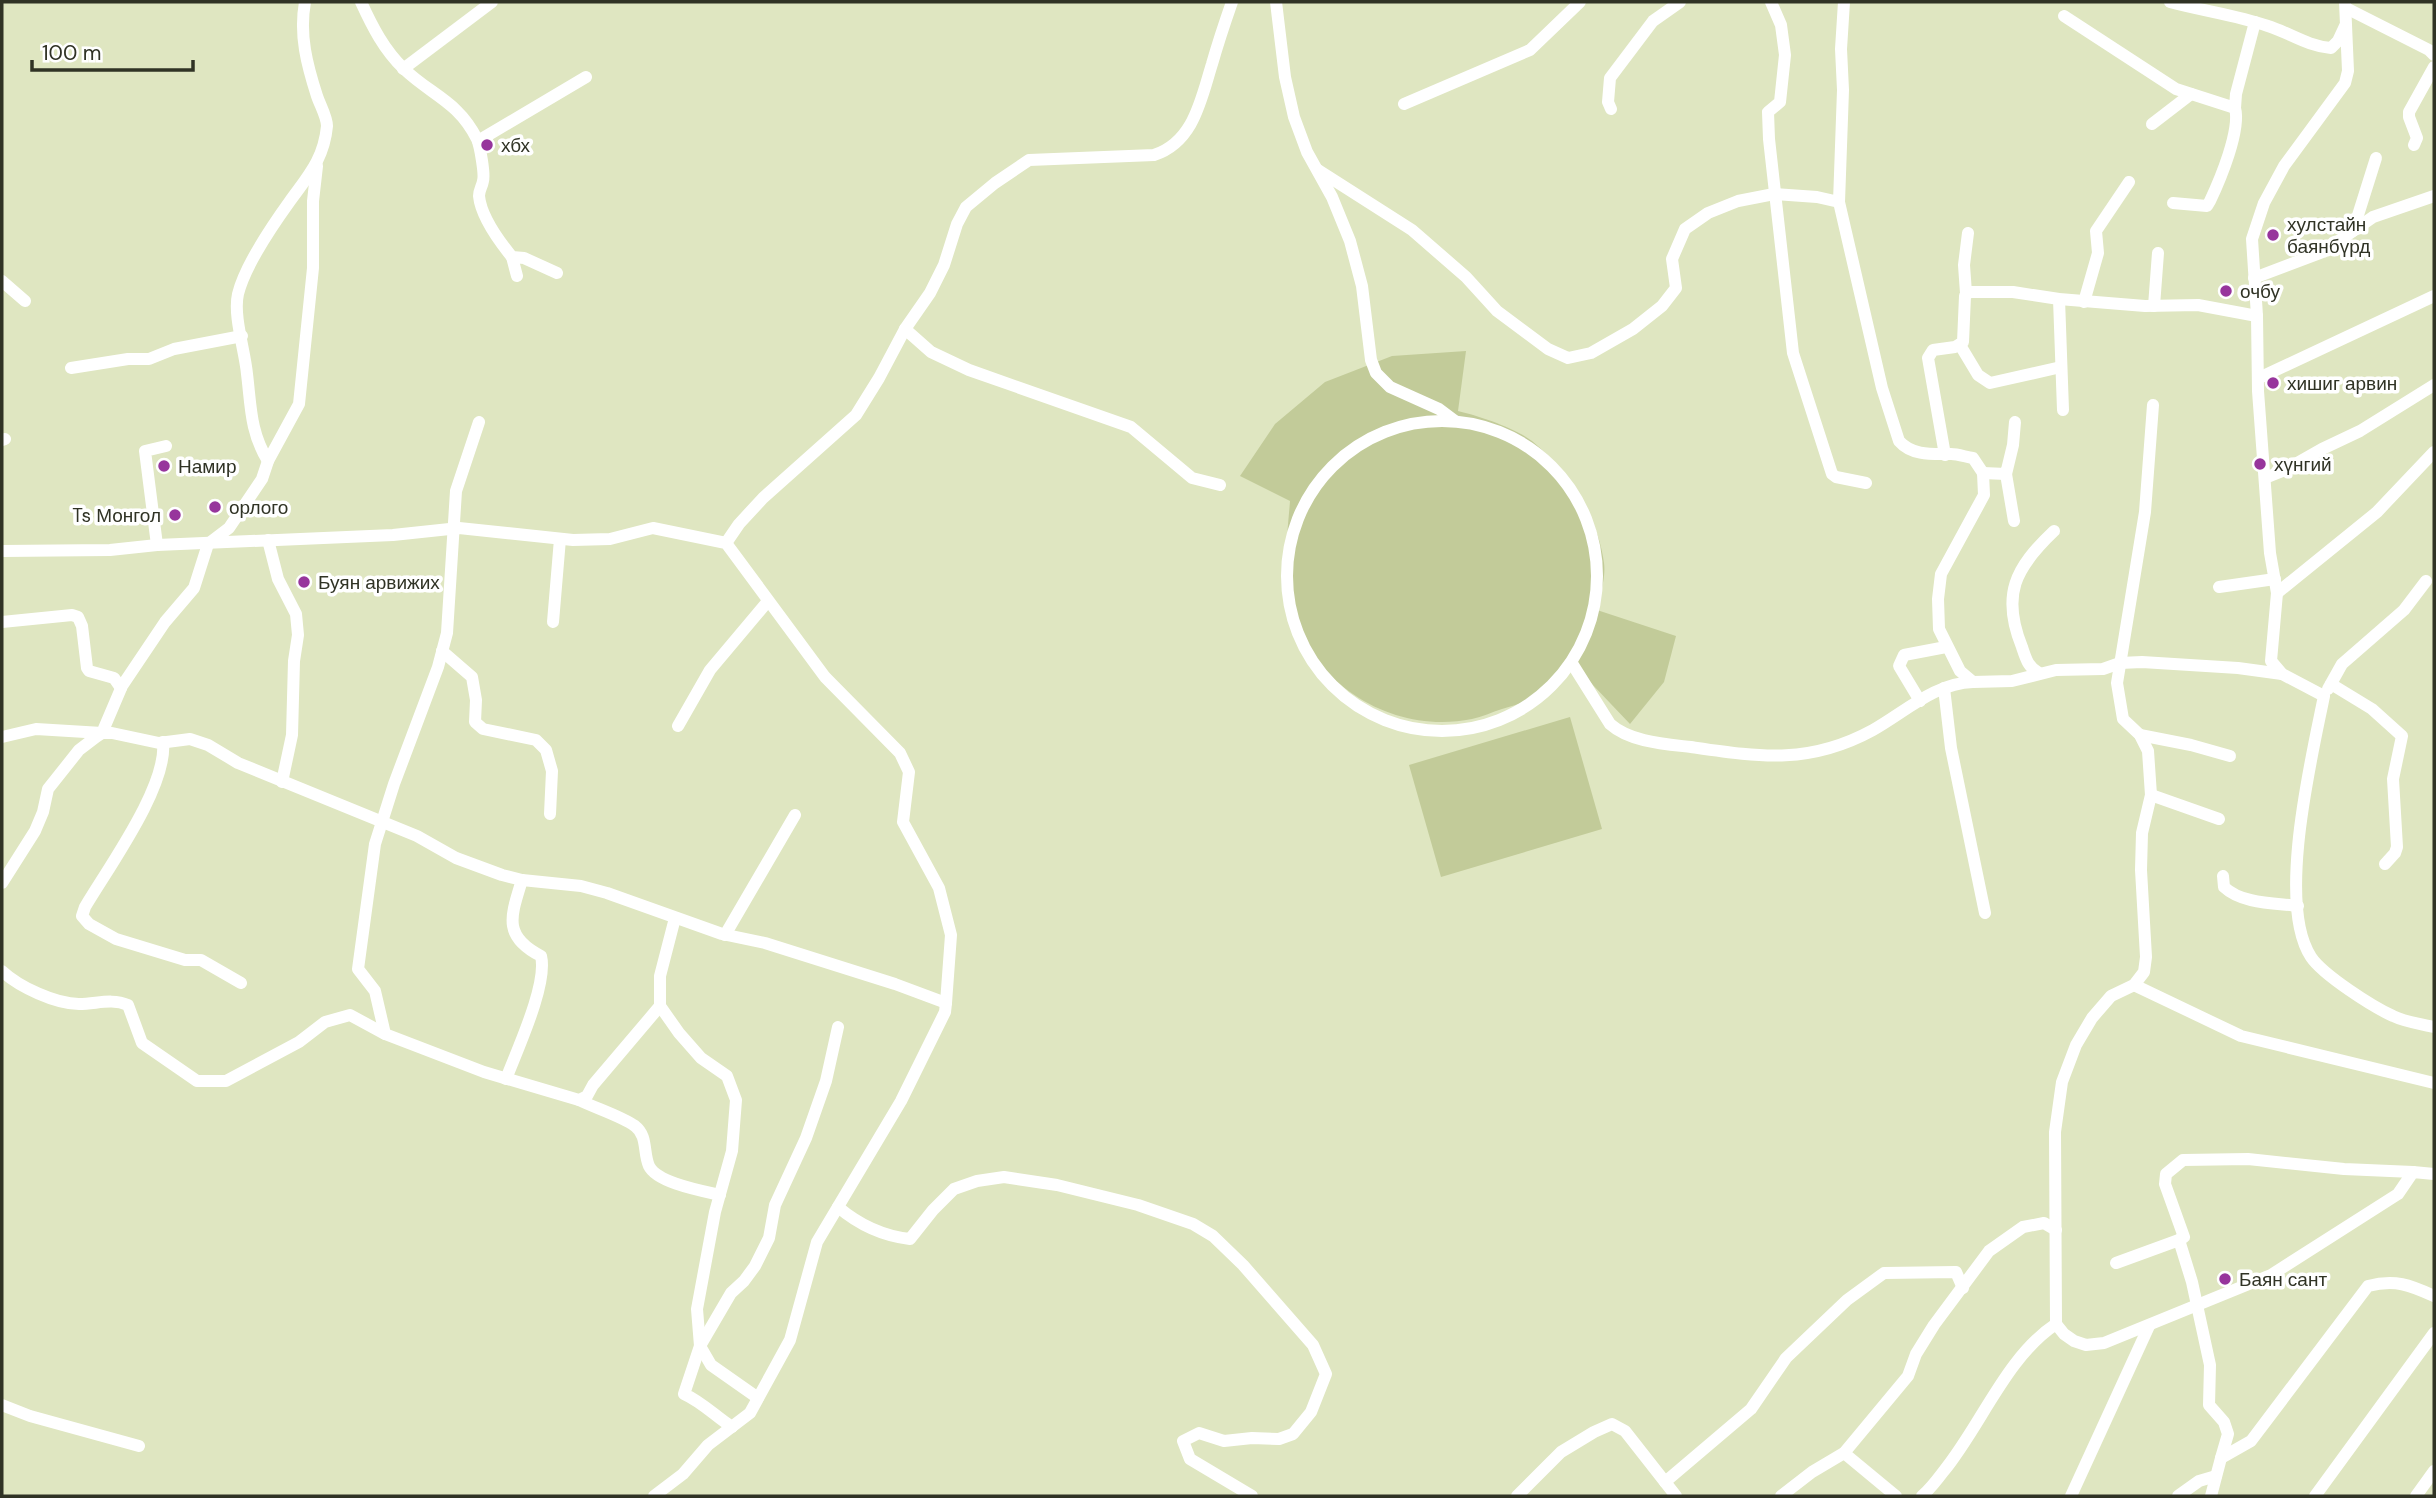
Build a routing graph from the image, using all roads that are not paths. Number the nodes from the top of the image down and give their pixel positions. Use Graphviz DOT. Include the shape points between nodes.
graph roads {
  1 [pos="305,2"];
  2 [pos="361,2"];
  3 [pos="492,2"];
  4 [pos="1232,2"];
  5 [pos="1276,2"];
  6 [pos="1580,2"];
  7 [pos="1680,2"];
  8 [pos="1772,2"];
  9 [pos="1844,2"];
  10 [pos="2170,2"];
  11 [pos="2345,5"];
  12 [pos="2206,6"];
  13 [pos="2064,16"];
  14 [pos="2255,22"];
  15 [pos="2346,23"];
  16 [pos="2434,55"];
  17 [pos="2434,66"];
  18 [pos="404,69"];
  19 [pos="586,77"];
  20 [pos="2191,94"];
  21 [pos="1404,104"];
  22 [pos="2235,108"];
  23 [pos="1611,109"];
  24 [pos="2152,124"];
  25 [pos="478,141"];
  26 [pos="2414,145"];
  27 [pos="2376,158"];
  28 [pos="317,166"];
  29 [pos="1318,170"];
  30 [pos="2129,181"];
  31 [pos="1774,194"];
  32 [pos="2434,196"];
  33 [pos="1839,202"];
  34 [pos="2173,203"];
  35 [pos="2353,232"];
  36 [pos="1968,233"];
  37 [pos="2158,253"];
  38 [pos="512,257"];
  39 [pos="557,273"];
  40 [pos="517,276"];
  41 [pos="2254,278"];
  42 [pos="2,281"];
  43 [pos="1966,293"];
  44 [pos="2434,296"];
  45 [pos="2059,299"];
  46 [pos="25,301"];
  47 [pos="2084,302"];
  48 [pos="2154,306"];
  49 [pos="2257,316"];
  50 [pos="905,329"];
  51 [pos="242,336"];
  52 [pos="1960,345"];
  53 [pos="2061,367"];
  54 [pos="71,368"];
  55 [pos="2259,378"];
  56 [pos="2434,385"];
  57 [pos="2153,405"];
  58 [pos="2063,411"];
  59 [pos="1455,421"];
  60 [pos="479,422"];
  61 [pos="2015,422"];
  62 [pos="166,446"];
  63 [pos="2434,452"];
  64 [pos="1945,455"];
  65 [pos="268,461"];
  66 [pos="1983,473"];
  67 [pos="2006,474"];
  68 [pos="2265,478"];
  69 [pos="1866,482"];
  70 [pos="1220,485"];
  71 [pos="2014,521"];
  72 [pos="454,528"];
  73 [pos="2054,531"];
  74 [pos="561,539"];
  75 [pos="268,540"];
  76 [pos="726,543"];
  77 [pos="208,544"];
  78 [pos="157,545"];
  79 [pos="2,551"];
  80 [pos="2274,579"];
  81 [pos="2426,581"];
  82 [pos="2219,587"];
  83 [pos="2277,593"];
  84 [pos="768,601"];
  85 [pos="2,622"];
  86 [pos="553,622"];
  87 [pos="1946,647"];
  88 [pos="442,651"];
  89 [pos="2120,663"];
  90 [pos="1573,665"];
  91 [pos="2039,673"];
  92 [pos="2282,674"];
  93 [pos="1973,682"];
  94 [pos="121,688"];
  95 [pos="1944,688"];
  96 [pos="2328,690"];
  97 [pos="1920,701"];
  98 [pos="678,726"];
  99 [pos="102,733"];
  100 [pos="2140,735"];
  101 [pos="2,737"];
  102 [pos="163,742"];
  103 [pos="2230,756"];
  104 [pos="282,782"];
  105 [pos="2151,795"];
  106 [pos="550,814"];
  107 [pos="795,815"];
  108 [pos="2219,819"];
  109 [pos="382,821"];
  110 [pos="2385,864"];
  111 [pos="2224,876"];
  112 [pos="522,880"];
  113 [pos="2,883"];
  114 [pos="2298,905"];
  115 [pos="1985,913"];
  116 [pos="675,918"];
  117 [pos="725,935"];
  118 [pos="2,971"];
  119 [pos="241,983"];
  120 [pos="2134,985"];
  121 [pos="946,1003"];
  122 [pos="660,1006"];
  123 [pos="838,1027"];
  124 [pos="2434,1027"];
  125 [pos="385,1034"];
  126 [pos="506,1079"];
  127 [pos="2434,1083"];
  128 [pos="579,1100"];
  129 [pos="2413,1172"];
  130 [pos="2434,1174"];
  131 [pos="720,1195"];
  132 [pos="838,1207"];
  133 [pos="2056,1230"];
  134 [pos="2179,1241"];
  135 [pos="2116,1264"];
  136 [pos="1962,1288"];
  137 [pos="2434,1296"];
  138 [pos="2197,1304"];
  139 [pos="2056,1324"];
  140 [pos="2149,1326"];
  141 [pos="2434,1333"];
  142 [pos="700,1346"];
  143 [pos="758,1398"];
  144 [pos="2,1405"];
  145 [pos="732,1427"];
  146 [pos="139,1446"];
  147 [pos="1844,1453"];
  148 [pos="2221,1458"];
  149 [pos="2434,1471"];
  150 [pos="2216,1476"];
  151 [pos="1665,1482"];
  152 [pos="654,1496"];
  153 [pos="1252,1496"];
  154 [pos="1517,1496"];
  155 [pos="1676,1496"];
  156 [pos="1782,1496"];
  157 [pos="1896,1496"];
  158 [pos="1922,1496"];
  159 [pos="2071,1496"];
  160 [pos="2178,1496"];
  161 [pos="2211,1496"];
  162 [pos="2315,1496"];
  163 [pos="2416,1496"];
  1 -- 28 [label="street" via="303,47 327,124"];
  2 -- 18 [label="street" via="372,28"];
  3 -- 18 [label="street"];
  4 -- 50 [label="street" via="1197,114 1179,140 1154,155 1029,160 1007,175 966,207 944,265"];
  5 -- 29 [label="street" via="1294,117"];
  6 -- 21 [label="street" via="1531,50"];
  7 -- 23 [label="street" via="1653,21 1610,78"];
  8 -- 31 [label="street" via="1785,55 1780,102 1768,113"];
  9 -- 33 [label="street"];
  10 -- 12 [label="street"];
  11 -- 15 [label="street"];
  11 -- 16 [label="street"];
  12 -- 14 [label="street"];
  13 -- 20 [label="street" via="2166,84"];
  14 -- 15 [label="street" via="2315,47 2331,48"];
  14 -- 22 [label="street"];
  15 -- 41 [label="street" via="2345,83 2284,166 2264,203 2252,239"];
  17 -- 26 [label="street" via="2409,112 2417,138"];
  18 -- 25 [label="street" via="447,100"];
  19 -- 25 [label="street"];
  20 -- 22 [label="street"];
  20 -- 24 [label="street"];
  22 -- 34 [label="street" via="2238,117 2227,158 2207,206"];
  25 -- 38 [label="street" via="484,180 479,193 482,209"];
  27 -- 35 [label="street"];
  28 -- 51 [label="street" via="287,206 241,285 237,308"];
  28 -- 65 [label="street" via="313,268 299,404"];
  29 -- 31 [label="street" via="1412,230 1497,311 1548,349 1568,358 1591,353 1665,303 1676,288 1672,259 1685,229 1738,201"];
  29 -- 59 [label="street" via="1357,263 1376,373 1390,387"];
  30 -- 47 [label="street" via="2096,231 2098,253"];
  31 -- 33 [label="street"];
  31 -- 69 [label="street" via="1793,353 1832,474"];
  32 -- 35 [label="street" via="2373,217"];
  33 -- 64 [label="street" via="1899,442 1933,456"];
  35 -- 41 [label="street" via="2323,252"];
  36 -- 43 [label="street"];
  37 -- 48 [label="street"];
  38 -- 39 [label="street"];
  38 -- 40 [label="street"];
  41 -- 49 [label="street"];
  42 -- 46 [label="street"];
  43 -- 45 [label="street" via="2013,292"];
  43 -- 52 [label="street"];
  44 -- 55 [label="street"];
  45 -- 47 [label="street"];
  45 -- 53 [label="street"];
  47 -- 48 [label="street"];
  48 -- 49 [label="street" via="2198,305"];
  49 -- 55 [label="street"];
  50 -- 70 [label="street" via="931,352 969,370 1131,427 1192,478"];
  50 -- 76 [label="street" via="856,415 763,498"];
  51 -- 54 [label="street" via="186,346 149,359"];
  51 -- 65 [label="street" via="253,431"];
  52 -- 53 [label="street" via="1978,375 1990,383"];
  52 -- 64 [label="street" via="1933,350 1928,358"];
  53 -- 58 [label="street"];
  55 -- 68 [label="street"];
  56 -- 68 [label="street" via="2360,430"];
  57 -- 89 [label="street" via="2145,512"];
  59 -- 90 [label="street" via="1501,432 1527,447 1549,464 1587,521 1596,569 1594,601"];
  59 -- 90 [label="street" via="1392,427 1364,439 1337,459 1322,478 1299,516 1289,550 1287,602 1296,632 1323,673 1354,704 1401,726 1425,730 1472,729 1499,720 1527,706"];
  60 -- 72 [label="street" via="456,491"];
  61 -- 67 [label="street"];
  62 -- 78 [label="street" via="145,451"];
  63 -- 83 [label="street" via="2377,512"];
  64 -- 66 [label="street" via="1973,458"];
  65 -- 77 [label="street" via="245,507 223,534"];
  66 -- 67 [label="street"];
  66 -- 87 [label="street" via="1984,495 1941,574 1939,628"];
  67 -- 71 [label="street"];
  68 -- 80 [label="street"];
  72 -- 74 [label="street"];
  72 -- 75 [label="street"];
  72 -- 88 [label="street"];
  73 -- 91 [label="street" via="2020,570 2011,594 2016,632 2030,668"];
  74 -- 76 [label="street" via="610,539 653,528"];
  74 -- 86 [label="street"];
  75 -- 77 [label="street"];
  75 -- 104 [label="street" via="278,579 296,614 298,635 292,735"];
  76 -- 84 [label="street"];
  77 -- 78 [label="street"];
  77 -- 94 [label="street" via="194,588 164,622"];
  78 -- 79 [label="street"];
  80 -- 82 [label="street"];
  80 -- 83 [label="street"];
  81 -- 96 [label="street" via="2404,610 2342,664"];
  83 -- 92 [label="street" via="2272,661"];
  84 -- 98 [label="street" via="710,670"];
  84 -- 121 [label="street" via="825,677 900,753 909,772 903,822 939,888 951,935"];
  85 -- 94 [label="street" via="78,617 87,668 114,678"];
  87 -- 93 [label="street" via="1960,671"];
  87 -- 97 [label="street" via="1904,654 1900,661"];
  88 -- 106 [label="street" via="472,677 475,722 483,729 536,740 546,750 552,771"];
  88 -- 109 [label="street"];
  89 -- 91 [label="street" via="2103,669"];
  89 -- 92 [label="street"];
  89 -- 100 [label="street" via="2117,683 2123,719"];
  90 -- 97 [label="street" via="1618,732 1670,745 1763,757 1801,755 1838,746"];
  91 -- 93 [label="street" via="2012,681"];
  92 -- 96 [label="street"];
  93 -- 95 [label="street"];
  94 -- 99 [label="street"];
  95 -- 97 [label="street"];
  95 -- 115 [label="street" via="1955,771"];
  96 -- 110 [label="street" via="2372,709 2402,736 2393,779 2397,847"];
  96 -- 114 [label="street" via="2306,786"];
  99 -- 101 [label="street" via="36,729"];
  99 -- 102 [label="street"];
  99 -- 113 [label="street" via="79,750 48,789 35,831"];
  100 -- 103 [label="street"];
  100 -- 105 [label="street" via="2148,751"];
  102 -- 104 [label="street" via="197,740"];
  102 -- 119 [label="street" via="152,792 82,916 116,939 185,960 201,960"];
  104 -- 109 [label="street"];
  105 -- 108 [label="street"];
  105 -- 120 [label="street" via="2142,833 2146,957 2144,972"];
  107 -- 117 [label="street"];
  109 -- 112 [label="street" via="456,858"];
  109 -- 125 [label="street" via="358,969 375,991"];
  111 -- 114 [label="street" via="2224,887 2232,895"];
  112 -- 116 [label="street" via="581,886"];
  112 -- 126 [label="street" via="512,911 515,933 518,941 541,956 541,978"];
  114 -- 124 [label="street" via="2301,931 2311,957 2322,968 2395,1018"];
  116 -- 117 [label="street"];
  116 -- 122 [label="street" via="660,976"];
  117 -- 121 [label="street" via="765,943"];
  118 -- 125 [label="street" via="29,990 76,1004 118,1001 128,1005 142,1043 197,1081 226,1081 299,1042 325,1022 350,1015"];
  120 -- 127 [label="street" via="2241,1036"];
  120 -- 133 [label="street" via="2111,996 2092,1018 2062,1082 2056,1120"];
  121 -- 132 [label="street" via="901,1101"];
  122 -- 128 [label="street"];
  122 -- 131 [label="street" via="701,1058 727,1076 736,1100 732,1151"];
  123 -- 142 [label="street" via="826,1081 775,1205 769,1238"];
  125 -- 126 [label="street"];
  126 -- 128 [label="street"];
  128 -- 131 [label="street" via="635,1126 644,1137 649,1167 656,1175"];
  129 -- 130 [label="street"];
  129 -- 134 [label="street" via="2248,1159 2183,1160 2166,1174 2165,1184 2184,1237"];
  129 -- 138 [label="street" via="2398,1194 2271,1275"];
  131 -- 142 [label="street" via="697,1308"];
  132 -- 143 [label="street" via="817,1242 790,1340"];
  132 -- 153 [label="street" via="853,1220 910,1239 954,1189 1004,1177 1138,1205 1213,1236 1313,1345 1326,1374 1311,1412 1293,1434 1279,1440 1224,1441 1199,1433 1183,1441 1191,1459"];
  133 -- 136 [label="street" via="2044,1223 2022,1227 1989,1251"];
  133 -- 139 [label="street"];
  134 -- 135 [label="street"];
  134 -- 138 [label="street"];
  136 -- 147 [label="street" via="1916,1354 1908,1376"];
  136 -- 151 [label="street" via="1956,1272 1884,1273 1847,1300 1786,1358 1751,1409"];
  137 -- 148 [label="street" via="2413,1286 2385,1282 2368,1286 2251,1441"];
  138 -- 140 [label="street"];
  138 -- 148 [label="street" via="2210,1365 2209,1405 2228,1434"];
  139 -- 140 [label="street" via="2064,1334 2086,1345"];
  139 -- 158 [label="street" via="2039,1335 2024,1354 1953,1460"];
  140 -- 159 [label="street"];
  141 -- 162 [label="street"];
  142 -- 143 [label="street" via="711,1366"];
  142 -- 145 [label="street" via="684,1394"];
  143 -- 145 [label="street" via="750,1413"];
  144 -- 146 [label="street"];
  145 -- 152 [label="street"];
  147 -- 156 [label="street"];
  147 -- 157 [label="street"];
  148 -- 150 [label="street"];
  149 -- 163 [label="street"];
  150 -- 160 [label="street"];
  150 -- 161 [label="street"];
  151 -- 154 [label="street" via="1625,1432 1612,1424 1561,1452"];
  151 -- 155 [label="street"];
}
